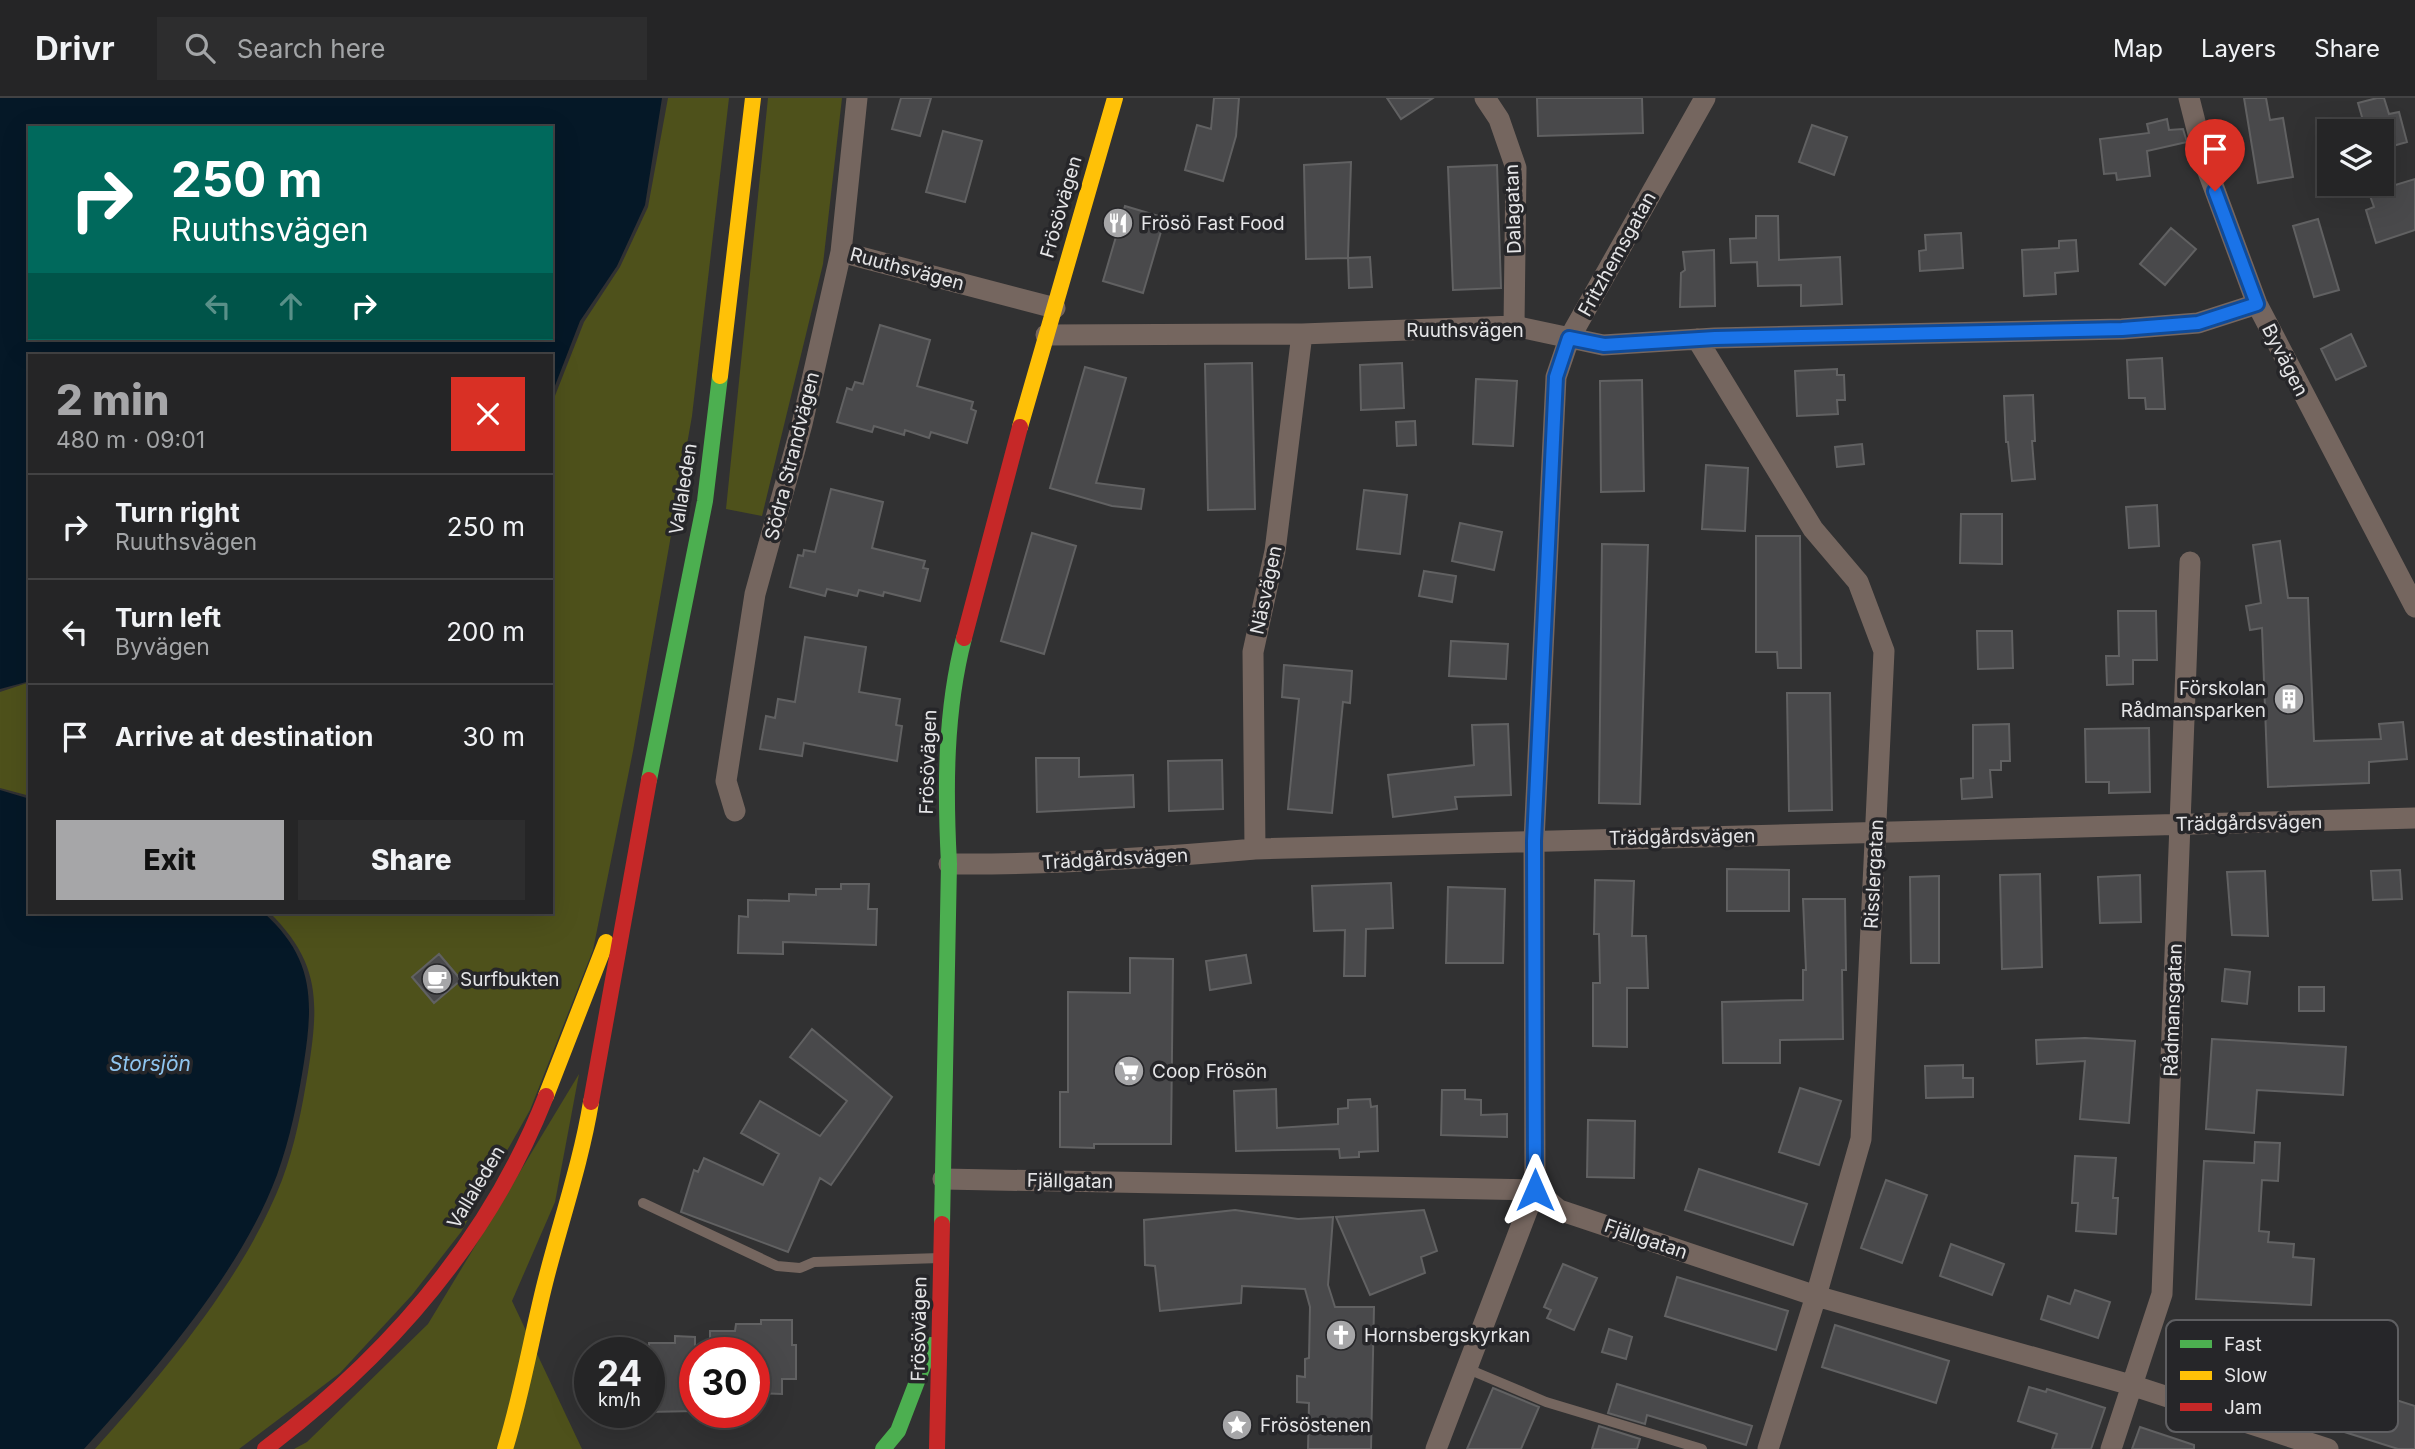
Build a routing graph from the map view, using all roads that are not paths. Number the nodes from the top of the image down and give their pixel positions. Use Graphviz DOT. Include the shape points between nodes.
graph roads {
  1 [pos="753,98"];
  2 [pos="857,98"];
  3 [pos="1115,98"];
  4 [pos="1485,98"];
  5 [pos="1705,98"];
  6 [pos="2189,98"];
  7 [pos="841,252"];
  8 [pos="2257,304"];
  9 [pos="1055,308"];
  10 [pos="1514,326"];
  11 [pos="1302,334"];
  12 [pos="1046,335"];
  13 [pos="1569,338"];
  14 [pos="1697,339"];
  15 [pos="2190,562"];
  16 [pos="2415,607"];
  17 [pos="735,811"];
  18 [pos="2415,818"];
  19 [pos="2180,825"];
  20 [pos="1877,832"];
  21 [pos="1534,841"];
  22 [pos="1255,849"];
  23 [pos="949,864"];
  24 [pos="629,883"];
  25 [pos="943,1179"];
  26 [pos="1535,1190"];
  27 [pos="643,1203"];
  28 [pos="942,1258"];
  29 [pos="1816,1296"];
  30 [pos="940,1322"];
  31 [pos="1468,1369"];
  32 [pos="2131,1385"];
  33 [pos="2166,1396"];
  34 [pos="2276,1432"];
  35 [pos="265,1449"];
  36 [pos="506,1449"];
  37 [pos="883,1449"];
  38 [pos="937,1449"];
  39 [pos="1436,1449"];
  40 [pos="1702,1449"];
  41 [pos="1768,1449"];
  42 [pos="2111,1449"];
  43 [pos="2328,1449"];
  1 -- 24 [label="main road, Vallaleden" via="705,501"];
  2 -- 7 [label="street, Södra Strandvägen"];
  3 -- 9 [label="main road, Frösövägen"];
  4 -- 10 [label="street, Dalagatan" via="1499,119 1516,167"];
  5 -- 13 [label="street, Fritzhemsgatan"];
  6 -- 8 [label="street, Byvägen" via="2207,169"];
  7 -- 9 [label="street, Ruuthsvägen"];
  7 -- 17 [label="street, Södra Strandvägen" via="802,424 755,594 726,780"];
  8 -- 14 [label="street, Ruuthsvägen" via="2198,323 2122,329"];
  8 -- 16 [label="street, Byvägen"];
  9 -- 12 [label="main road, Frösövägen"];
  10 -- 11 [label="street, Ruuthsvägen"];
  10 -- 13 [label="street, Ruuthsvägen"];
  11 -- 12 [label="street, Ruuthsvägen"];
  11 -- 22 [label="street, Näsvägen" via="1275,551 1253,652"];
  12 -- 23 [label="main road, Frösövägen" via="952,685 946,813"];
  13 -- 14 [label="street, Ruuthsvägen" via="1604,345"];
  13 -- 21 [label="street, Fritzhemsgatan" via="1556,377"];
  14 -- 20 [label="street, Risslergatan" via="1813,529 1858,582 1884,651"];
  15 -- 19 [label="street, Rådmansgatan"];
  18 -- 19 [label="street, Trädgårdsvägen"];
  19 -- 20 [label="street, Trädgårdsvägen"];
  19 -- 32 [label="street, Rådmansgatan" via="2162,1294"];
  20 -- 21 [label="street, Trädgårdsvägen"];
  20 -- 29 [label="street, Risslergatan" via="1861,1139"];
  21 -- 22 [label="street, Trädgårdsvägen"];
  21 -- 26 [label="street, Fritzhemsgatan"];
  22 -- 23 [label="street, Trädgårdsvägen" via="1143,859"];
  23 -- 25 [label="main road, Frösövägen"];
  24 -- 35 [label="main road, Vallaleden" via="529,1139 476,1231 402,1328 322,1406"];
  24 -- 36 [label="main road, Vallaleden" via="586,1134"];
  25 -- 26 [label="street, Fjällgatan"];
  25 -- 28 [label="main road, Frösövägen"];
  26 -- 29 [label="street, Fjällgatan" via="1559,1210"];
  26 -- 31 [label="street, Fritzhemsgatan"];
  27 -- 28 [label="lane" via="777,1266"];
  28 -- 30 [label="main road, Frösövägen"];
  29 -- 32 [label="street, Fjällgatan"];
  29 -- 41 [label="street, Risslergatan"];
  30 -- 37 [label="main road" via="898,1431"];
  30 -- 38 [label="main road, Frösövägen"];
  31 -- 39 [label="street, Fritzhemsgatan"];
  31 -- 40 [label="lane" via="1546,1402"];
  32 -- 33 [label="street, Fjällgatan"];
  32 -- 42 [label="street, Rådmansgatan"];
  34 -- 43 [label="street, Fjällgatan"];
}
